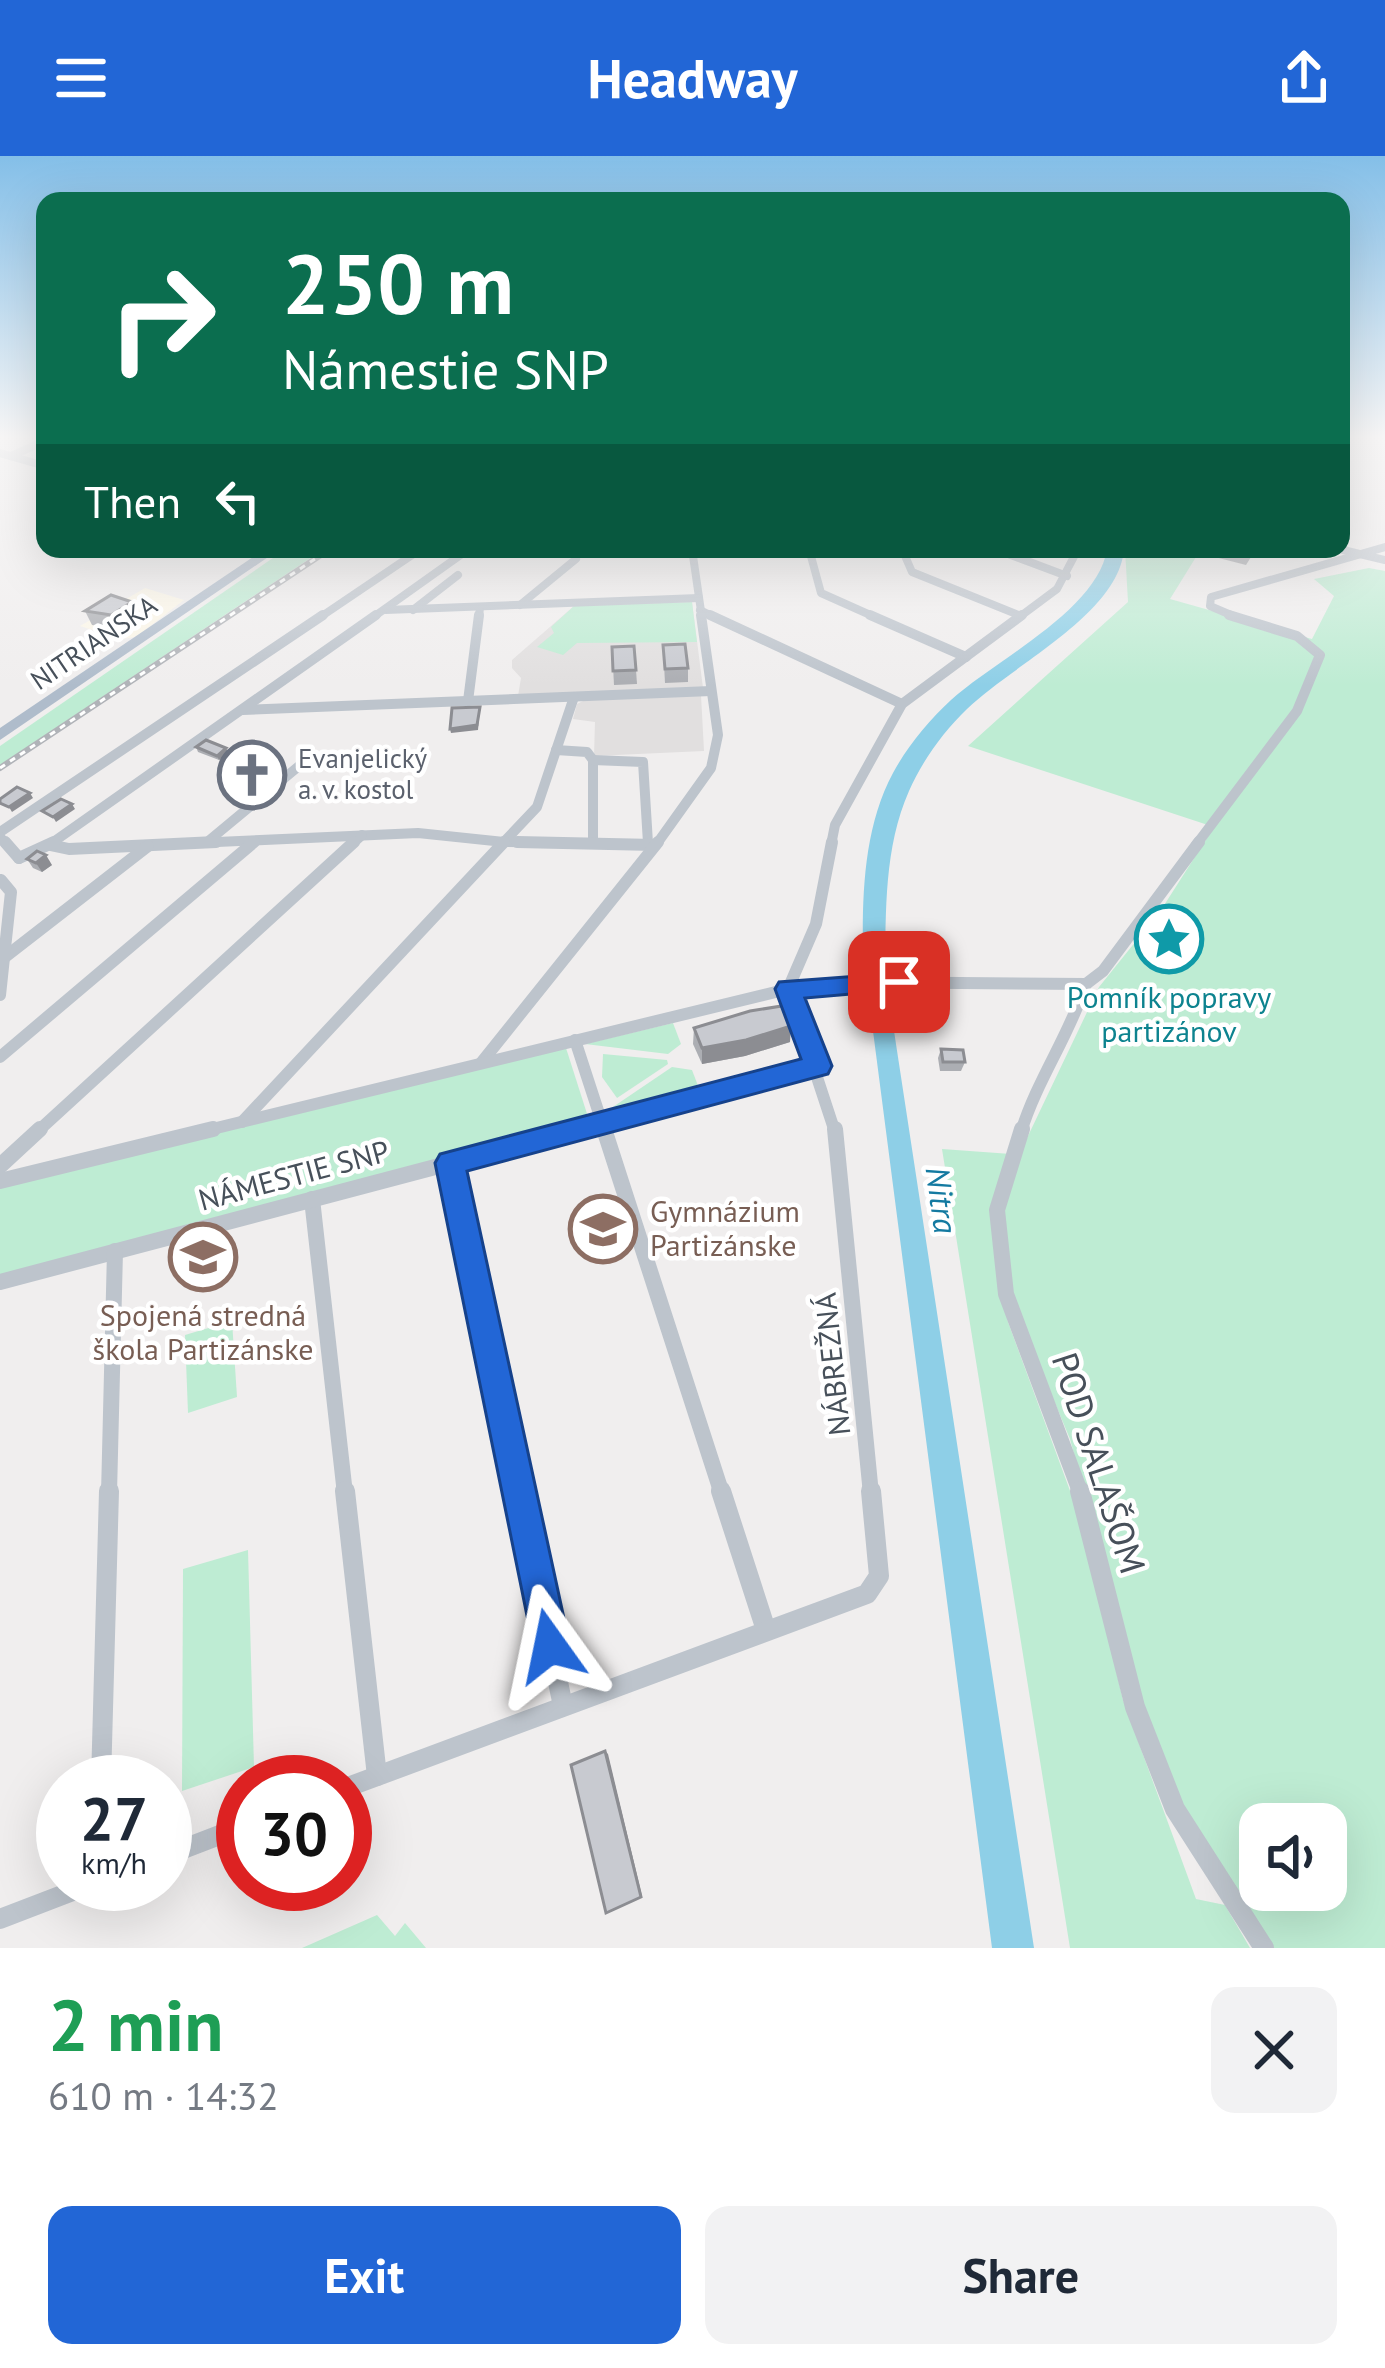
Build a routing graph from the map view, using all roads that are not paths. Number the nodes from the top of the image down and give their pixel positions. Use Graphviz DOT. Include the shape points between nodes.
graph roads {
  1 [pos="1385,547"];
  2 [pos="1372,556"];
  3 [pos="260,558"];
  4 [pos="408,558"];
  5 [pos="456,558"];
  6 [pos="693,558"];
  7 [pos="811,558"];
  8 [pos="906,558"];
  9 [pos="1019,558"];
  10 [pos="1074,558"];
  11 [pos="576,559"];
  12 [pos="458,574"];
  13 [pos="1067,576"];
  14 [pos="699,604"];
  15 [pos="520,605"];
  16 [pos="480,607"];
  17 [pos="382,610"];
  18 [pos="413,610"];
  19 [pos="1021,616"];
  20 [pos="965,657"];
  21 [pos="711,692"];
  22 [pos="574,697"];
  23 [pos="469,701"];
  24 [pos="902,704"];
  25 [pos="242,710"];
  26 [pos="8,724"];
  27 [pos="0,736"];
  28 [pos="556,750"];
  29 [pos="314,760"];
  30 [pos="593,760"];
  31 [pos="0,835"];
  32 [pos="362,835"];
  33 [pos="255,841"];
  34 [pos="504,842"];
  35 [pos="206,843"];
  36 [pos="593,843"];
  37 [pos="652,844"];
  38 [pos="50,845"];
  39 [pos="148,846"];
  40 [pos="19,858"];
  41 [pos="0,880"];
  42 [pos="5,957"];
  43 [pos="1086,984"];
  44 [pos="788,989"];
  45 [pos="0,995"];
  46 [pos="574,1040"];
  47 [pos="0,1057"];
  48 [pos="482,1063"];
  49 [pos="818,1066"];
  50 [pos="242,1122"];
  51 [pos="603,1123"];
  52 [pos="450,1163"];
  53 [pos="0,1166"];
  54 [pos="0,1181"];
  55 [pos="312,1199"];
  56 [pos="115,1251"];
  57 [pos="0,1282"];
  58 [pos="766,1630"];
  59 [pos="563,1706"];
  60 [pos="101,1755"];
  61 [pos="377,1776"];
  62 [pos="372,1778"];
  63 [pos="36,1905"];
  64 [pos="0,1919"];
  65 [pos="1264,1948"];
  1 -- 2 [label="street"];
  2 -- 43 [label="street, POD SALAŠOM" via="1211,597 1210,606 1293,634 1320,655 1268,755"];
  3 -- 26 [label="main road, NITRIANSKA"];
  4 -- 31 [label="street"];
  5 -- 17 [label="street"];
  6 -- 14 [label="street"];
  7 -- 20 [label="street" via="821,593"];
  8 -- 19 [label="street" via="912,572"];
  9 -- 13 [label="street"];
  10 -- 13 [label="street"];
  11 -- 15 [label="street"];
  12 -- 18 [label="street"];
  13 -- 19 [label="street"];
  14 -- 15 [label="street"];
  14 -- 21 [label="street"];
  14 -- 24 [label="street"];
  15 -- 16 [label="street"];
  16 -- 18 [label="street"];
  16 -- 23 [label="street"];
  17 -- 18 [label="street"];
  17 -- 25 [label="street"];
  19 -- 20 [label="street"];
  20 -- 24 [label="street"];
  21 -- 22 [label="street"];
  21 -- 37 [label="street" via="718,735 711,768"];
  22 -- 23 [label="street"];
  22 -- 28 [label="street"];
  23 -- 25 [label="street"];
  24 -- 44 [label="street" via="835,825 816,924"];
  25 -- 38 [label="street"];
  26 -- 27 [label="main road, NITRIANSKA"];
  28 -- 30 [label="street"];
  28 -- 34 [label="street" via="537,807"];
  29 -- 35 [label="street"];
  30 -- 36 [label="street"];
  30 -- 37 [label="street" via="643,762"];
  31 -- 40 [label="street"];
  32 -- 33 [label="street"];
  32 -- 34 [label="street"];
  32 -- 53 [label="street"];
  33 -- 35 [label="street"];
  33 -- 47 [label="street"];
  34 -- 36 [label="street"];
  34 -- 50 [label="street"];
  35 -- 39 [label="street"];
  36 -- 37 [label="street"];
  37 -- 48 [label="street"];
  38 -- 39 [label="street"];
  38 -- 40 [label="street"];
  39 -- 42 [label="street"];
  40 -- 41 [label="street"];
  41 -- 42 [label="street" via="11,892"];
  42 -- 45 [label="street"];
  43 -- 44 [label="street, NÁMESTIE SNP" via="844,982"];
  43 -- 65 [label="street, POD SALAŠOM" via="1032,1096 997,1210 1006,1294 1089,1516 1136,1707 1175,1809"];
  44 -- 46 [label="street, NÁMESTIE SNP"];
  44 -- 49 [label="street, NÁBREŽNÁ"];
  46 -- 48 [label="street, NÁMESTIE SNP"];
  46 -- 51 [label="street"];
  48 -- 50 [label="street, NÁMESTIE SNP"];
  49 -- 51 [label="street, NÁMESTIE SNP"];
  49 -- 58 [label="street, NÁBREŽNÁ" via="834,1118 880,1576 867,1594"];
  50 -- 54 [label="street, NÁMESTIE SNP"];
  51 -- 52 [label="street, NÁMESTIE SNP"];
  51 -- 58 [label="street"];
  52 -- 55 [label="street, NÁMESTIE SNP"];
  52 -- 59 [label="street"];
  55 -- 56 [label="street, NÁMESTIE SNP"];
  55 -- 61 [label="street"];
  56 -- 57 [label="street, NÁMESTIE SNP"];
  56 -- 60 [label="street"];
  58 -- 59 [label="street"];
  59 -- 61 [label="street"];
  61 -- 62 [label="street"];
  63 -- 64 [label="street"];
}
